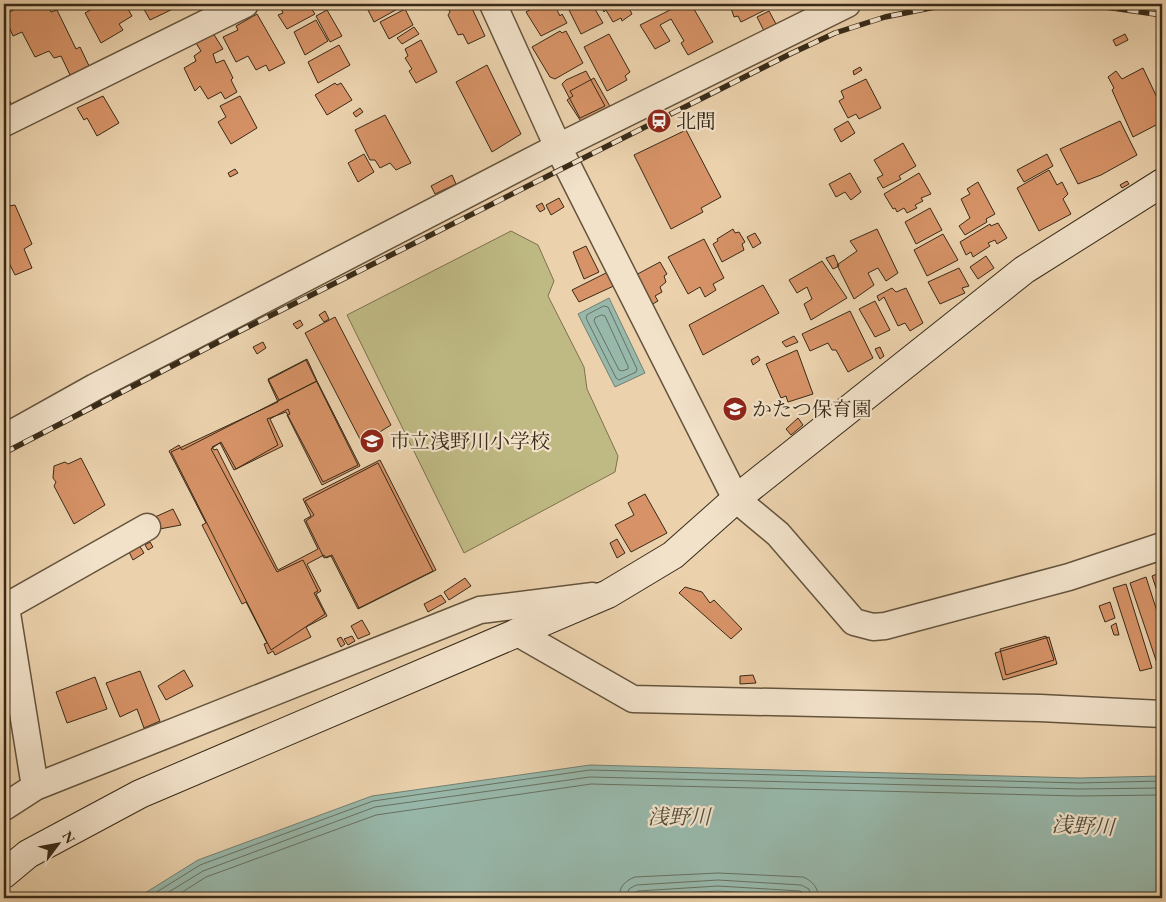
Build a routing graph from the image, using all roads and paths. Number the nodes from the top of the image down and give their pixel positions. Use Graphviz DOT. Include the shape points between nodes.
graph roads {
  1 [pos="245,4"];
  2 [pos="847,4"];
  3 [pos="500,6"];
  4 [pos="4,122"];
  5 [pos="558,147"];
  6 [pos="1162,183"];
  7 [pos="4,438"];
  8 [pos="736,500"];
  9 [pos="146,527"];
  10 [pos="1162,546"];
  11 [pos="608,594"];
  12 [pos="5,607"];
  13 [pos="516,632"];
  14 [pos="1162,714"];
  15 [pos="35,787"];
  16 [pos="4,807"];
  17 [pos="4,874"];
  1 -- 4 [label="street"];
  2 -- 5 [label="street"];
  3 -- 5 [label="street"];
  5 -- 7 [label="street" via="95,386"];
  5 -- 8 [label="street"];
  6 -- 8 [label="street" via="1024,270"];
  8 -- 10 [label="street" via="778,534 854,622 872,627 1068,577"];
  8 -- 11 [label="street" via="673,555"];
  9 -- 12 [label="street"];
  11 -- 13 [label="street"];
  11 -- 15 [label="street" via="480,610"];
  12 -- 15 [label="street"];
  13 -- 14 [label="street" via="633,699 1040,708"];
  13 -- 17 [label="street" via="140,794 28,854"];
  15 -- 16 [label="street"];
}
